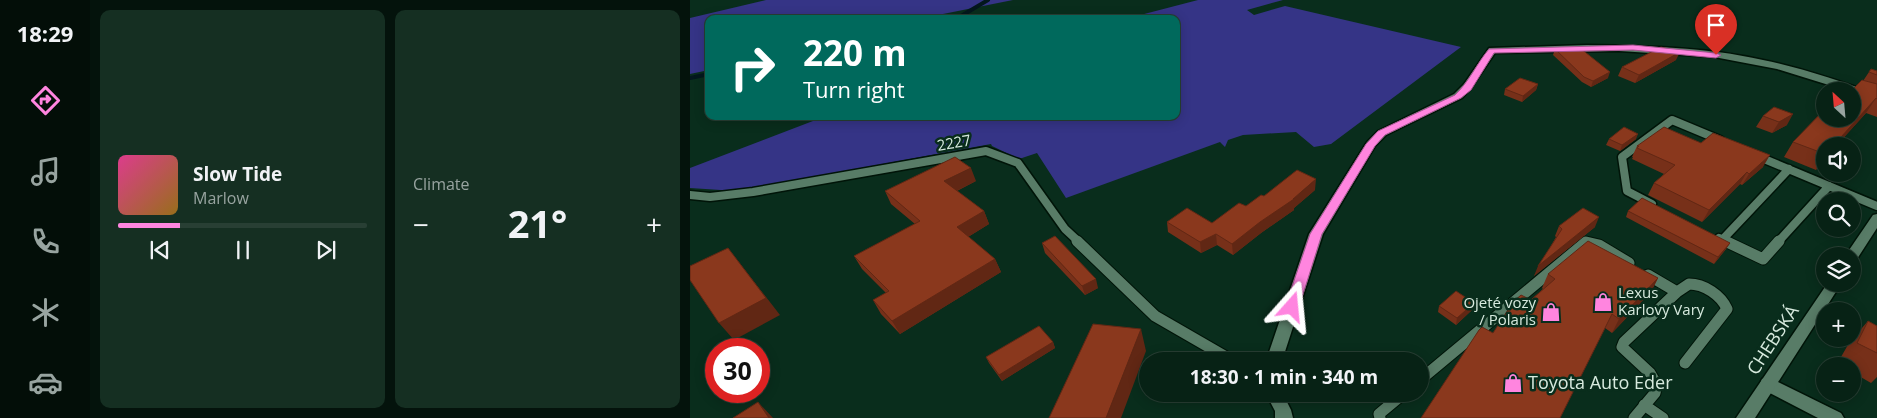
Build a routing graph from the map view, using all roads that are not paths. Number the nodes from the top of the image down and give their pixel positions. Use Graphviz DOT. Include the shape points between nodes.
graph roads {
  1 [pos="1877,97"];
  2 [pos="1726,143"];
  3 [pos="1744,150"];
  4 [pos="1789,169"];
  5 [pos="1829,186"];
  6 [pos="690,195"];
  7 [pos="1877,206"];
  8 [pos="1662,209"];
  9 [pos="1877,218"];
  10 [pos="1858,247"];
  11 [pos="1677,292"];
  12 [pos="1829,292"];
  13 [pos="1217,352"];
  14 [pos="1277,352"];
  15 [pos="1685,363"];
  16 [pos="1429,373"];
  17 [pos="1768,384"];
  18 [pos="1278,402"];
  19 [pos="1393,402"];
  20 [pos="1644,405"];
  21 [pos="1284,418"];
  22 [pos="1380,418"];
  23 [pos="1634,418"];
  24 [pos="1663,418"];
  25 [pos="1745,418"];
  26 [pos="1835,418"];
  1 -- 14 [label="street" via="1802,72 1746,59 1633,47 1492,50 1468,88 1458,96 1382,133 1371,144 1316,234"];
  2 -- 8 [label="lane" via="1672,120 1622,156 1627,192"];
  3 -- 4 [label="lane"];
  4 -- 5 [label="lane"];
  4 -- 5 [label="lane" via="1718,237 1763,260"];
  5 -- 7 [label="lane"];
  6 -- 13 [label="lane, 2227" via="710,197 753,192 986,151 1018,163 1065,229 1155,316"];
  9 -- 10 [label="street"];
  11 -- 15 [label="lane" via="1687,285 1697,284 1721,299 1727,308"];
  11 -- 16 [label="lane" via="1599,244 1586,242"];
  11 -- 20 [label="lane" via="1622,347 1657,383 1657,390"];
  12 -- 17 [label="street, CHEBSKÁ"];
  17 -- 25 [label="street, CHEBSKÁ"];
  17 -- 26 [label="street"];
  18 -- 21 [label="street"];
  19 -- 22 [label="lane" via="1379,414"];
  20 -- 23 [label="lane"];
  20 -- 24 [label="lane"];
}
